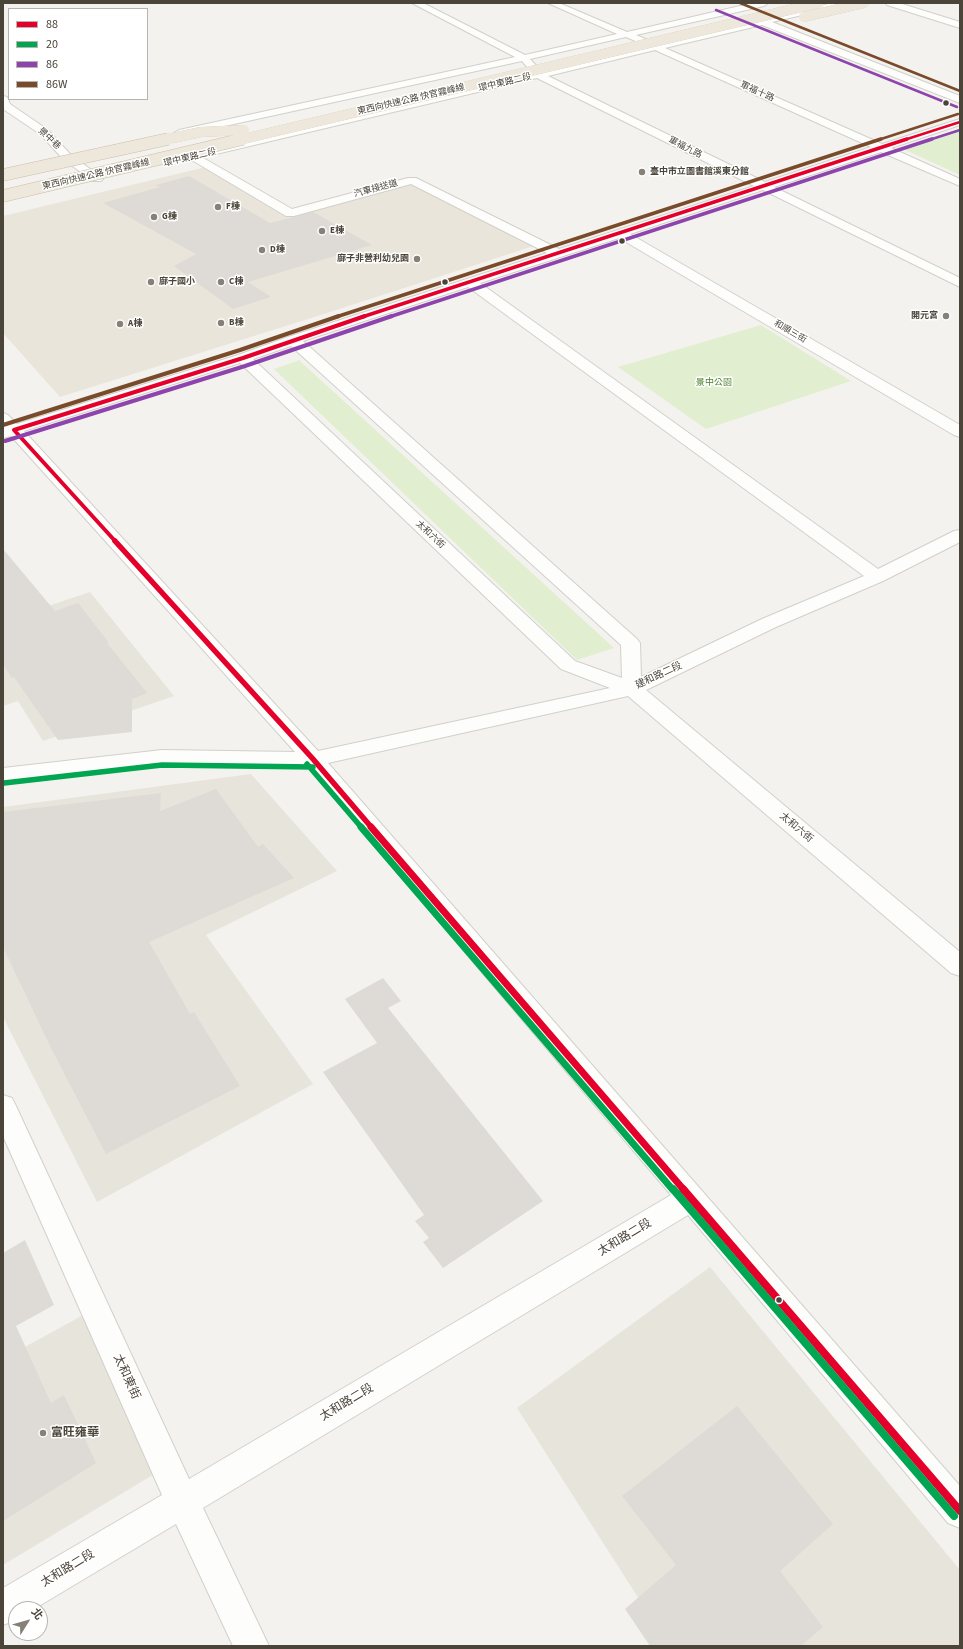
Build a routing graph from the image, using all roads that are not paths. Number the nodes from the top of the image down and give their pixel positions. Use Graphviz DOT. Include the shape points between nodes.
graph roads {
  1 [pos="416,3"];
  2 [pos="552,3"];
  3 [pos="719,3"];
  4 [pos="764,3"];
  5 [pos="787,3"];
  6 [pos="820,3"];
  7 [pos="843,3"];
  8 [pos="864,3"];
  9 [pos="890,3"];
  10 [pos="735,9"];
  11 [pos="751,19"];
  12 [pos="762,21"];
  13 [pos="960,26"];
  14 [pos="627,34"];
  15 [pos="656,47"];
  16 [pos="524,58"];
  17 [pos="539,75"];
  18 [pos="3,99"];
  19 [pos="960,100"];
  20 [pos="339,117"];
  21 [pos="960,122"];
  22 [pos="247,130"];
  23 [pos="879,147"];
  24 [pos="67,156"];
  25 [pos="194,157"];
  26 [pos="3,170"];
  27 [pos="3,175"];
  28 [pos="97,180"];
  29 [pos="960,183"];
  30 [pos="3,186"];
  31 [pos="762,186"];
  32 [pos="3,196"];
  33 [pos="3,201"];
  34 [pos="3,206"];
  35 [pos="620,233"];
  36 [pos="557,253"];
  37 [pos="470,282"];
  38 [pos="960,283"];
  39 [pos="293,340"];
  40 [pos="243,358"];
  41 [pos="7,427"];
  42 [pos="960,432"];
  43 [pos="960,535"];
  44 [pos="877,577"];
  45 [pos="632,689"];
  46 [pos="313,759"];
  47 [pos="3,775"];
  48 [pos="960,966"];
  49 [pos="3,1106"];
  50 [pos="690,1199"];
  51 [pos="182,1501"];
  52 [pos="960,1511"];
  53 [pos="3,1608"];
  54 [pos="251,1646"];
  1 -- 16 [label="street, 軍福九路"];
  2 -- 14 [label="street, 軍福十路"];
  3 -- 10 [label="street"];
  4 -- 10 [label="street"];
  5 -- 22 [label="highway, 東西向快速公路 快官霧峰線"];
  6 -- 11 [label="highway, 東西向快速公路 快官霧峰線, bridge"];
  7 -- 12 [label="street, 環中東路二段"];
  8 -- 11 [label="highway, bridge" via="795,18"];
  9 -- 13 [label="street"];
  10 -- 12 [label="street"];
  10 -- 14 [label="street"];
  11 -- 20 [label="highway, 東西向快速公路 快官霧峰線, bridge"];
  12 -- 15 [label="street, 環中東路二段"];
  12 -- 19 [label="street"];
  14 -- 15 [label="street, 軍福十路"];
  14 -- 16 [label="street"];
  15 -- 17 [label="street, 環中東路二段"];
  15 -- 23 [label="street, 軍福十路"];
  16 -- 17 [label="street, 軍福九路"];
  16 -- 24 [label="street"];
  17 -- 25 [label="street, 環中東路二段"];
  17 -- 31 [label="street, 軍福九路"];
  18 -- 24 [label="street, 景中巷" via="6,106 44,132"];
  20 -- 32 [label="highway, 東西向快速公路 快官霧峰線, bridge"];
  20 -- 34 [label="highway, bridge" via="256,145"];
  21 -- 23 [label="street"];
  22 -- 27 [label="highway, bridge" via="201,132"];
  22 -- 30 [label="highway, 東西向快速公路 快官霧峰線, bridge"];
  23 -- 29 [label="street, 軍福十路"];
  23 -- 31 [label="street"];
  24 -- 26 [label="street"];
  24 -- 28 [label="street, 景中巷"];
  25 -- 28 [label="street, 環中東路二段"];
  25 -- 36 [label="street, 汽車接送道" via="290,213 412,180"];
  28 -- 33 [label="street, 環中東路二段"];
  31 -- 35 [label="street"];
  31 -- 38 [label="street, 軍福九路"];
  35 -- 36 [label="street"];
  35 -- 42 [label="street, 和順三街"];
  36 -- 37 [label="street"];
  37 -- 39 [label="street"];
  37 -- 44 [label="street"];
  39 -- 40 [label="street"];
  39 -- 45 [label="street" via="630,643"];
  40 -- 41 [label="street"];
  40 -- 45 [label="street, 太和六街" via="568,665"];
  41 -- 46 [label="street"];
  43 -- 44 [label="street, 建和路二段"];
  44 -- 45 [label="street, 建和路二段" via="769,623"];
  45 -- 46 [label="street, 建和路二段"];
  45 -- 48 [label="street, 太和六街"];
  46 -- 47 [label="street, 建和路二段" via="162,757"];
  46 -- 50 [label="street"];
  49 -- 51 [label="street, 太和東街"];
  50 -- 51 [label="street, 太和路二段"];
  50 -- 52 [label="street"];
  51 -- 53 [label="street, 太和路二段"];
  51 -- 54 [label="street, 太和東街"];
}
